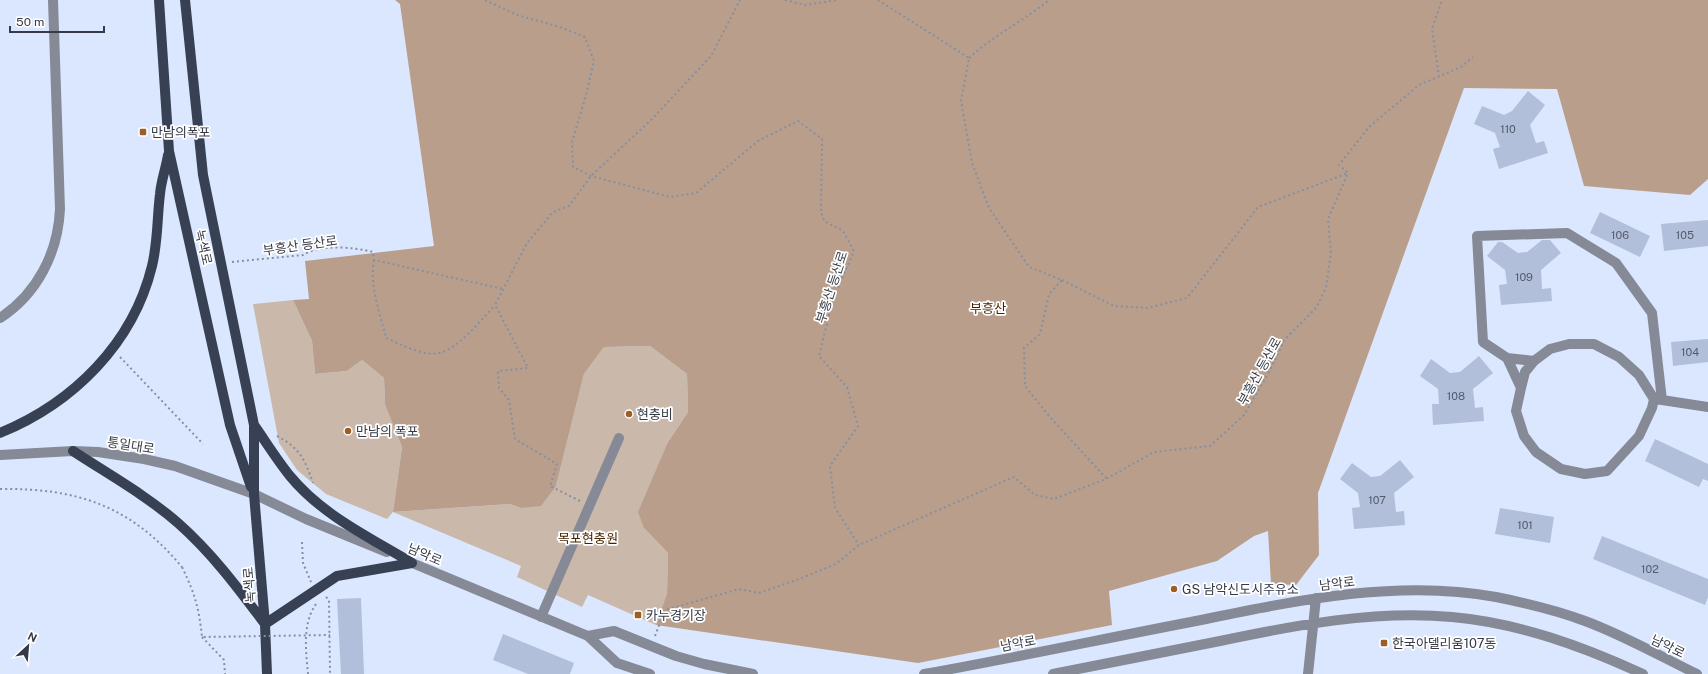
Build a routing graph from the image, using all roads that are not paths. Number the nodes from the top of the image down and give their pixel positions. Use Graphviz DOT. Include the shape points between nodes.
graph roads {
  1 [pos="53,0"];
  2 [pos="159,0"];
  3 [pos="185,0"];
  4 [pos="169,151"];
  5 [pos="0,318"];
  6 [pos="1508,358"];
  7 [pos="1534,361"];
  8 [pos="1521,388"];
  9 [pos="1658,399"];
  10 [pos="1708,407"];
  11 [pos="254,425"];
  12 [pos="0,433"];
  13 [pos="619,438"];
  14 [pos="73,451"];
  15 [pos="0,454"];
  16 [pos="254,494"];
  17 [pos="412,563"];
  18 [pos="1316,598"];
  19 [pos="541,617"];
  20 [pos="265,624"];
  21 [pos="1313,624"];
  22 [pos="588,636"];
  23 [pos="616,662"];
  24 [pos="267,674"];
  25 [pos="620,674"];
  26 [pos="650,674"];
  27 [pos="753,674"];
  28 [pos="924,674"];
  29 [pos="1053,674"];
  30 [pos="1308,674"];
  31 [pos="1643,674"];
  32 [pos="1697,674"];
  1 -- 5 [label="street" via="60,209 58,231 51,256 38,280 18,303"];
  2 -- 4 [label="main road, 녹색로"];
  3 -- 11 [label="main road, 녹색로" via="202,175"];
  4 -- 12 [label="main road" via="160,193 157,242 152,267 132,321 112,349 70,394 17,426"];
  4 -- 16 [label="main road, 녹색로" via="230,425"];
  6 -- 7 [label="street"];
  6 -- 8 [label="street"];
  6 -- 9 [label="street" via="1482,342 1477,236 1567,233 1616,263 1652,313"];
  7 -- 8 [label="street" via="1525,372"];
  7 -- 9 [label="street" via="1550,349 1569,344 1594,344 1619,356 1639,374"];
  8 -- 9 [label="street" via="1516,411 1524,436 1536,452 1561,468 1585,474 1607,471 1639,436"];
  9 -- 10 [label="street"];
  11 -- 16 [label="main road, 녹색로"];
  11 -- 17 [label="main road" via="290,476 310,496 336,518"];
  13 -- 19 [label="street"];
  14 -- 15 [label="street, 통일대로"];
  14 -- 16 [label="street, 통일대로" via="122,455 175,466"];
  14 -- 20 [label="main road" via="177,522 201,544 228,575"];
  16 -- 17 [label="street, 남악로" via="306,519"];
  16 -- 20 [label="main road, 녹색로"];
  17 -- 19 [label="street, 남악로"];
  17 -- 20 [label="main road" via="337,576"];
  18 -- 21 [label="street"];
  18 -- 28 [label="street, 남악로"];
  18 -- 32 [label="street, 남악로" via="1413,590 1462,592 1530,604 1584,620"];
  19 -- 22 [label="street, 남악로"];
  20 -- 24 [label="main road, 녹색로"];
  21 -- 29 [label="street" via="1270,630"];
  21 -- 30 [label="street"];
  21 -- 31 [label="street" via="1421,615 1483,621 1518,628 1583,647"];
  22 -- 23 [label="street, 남악로"];
  22 -- 27 [label="street" via="614,632 704,664"];
  23 -- 25 [label="street"];
  23 -- 26 [label="street, 남악로"];
}
